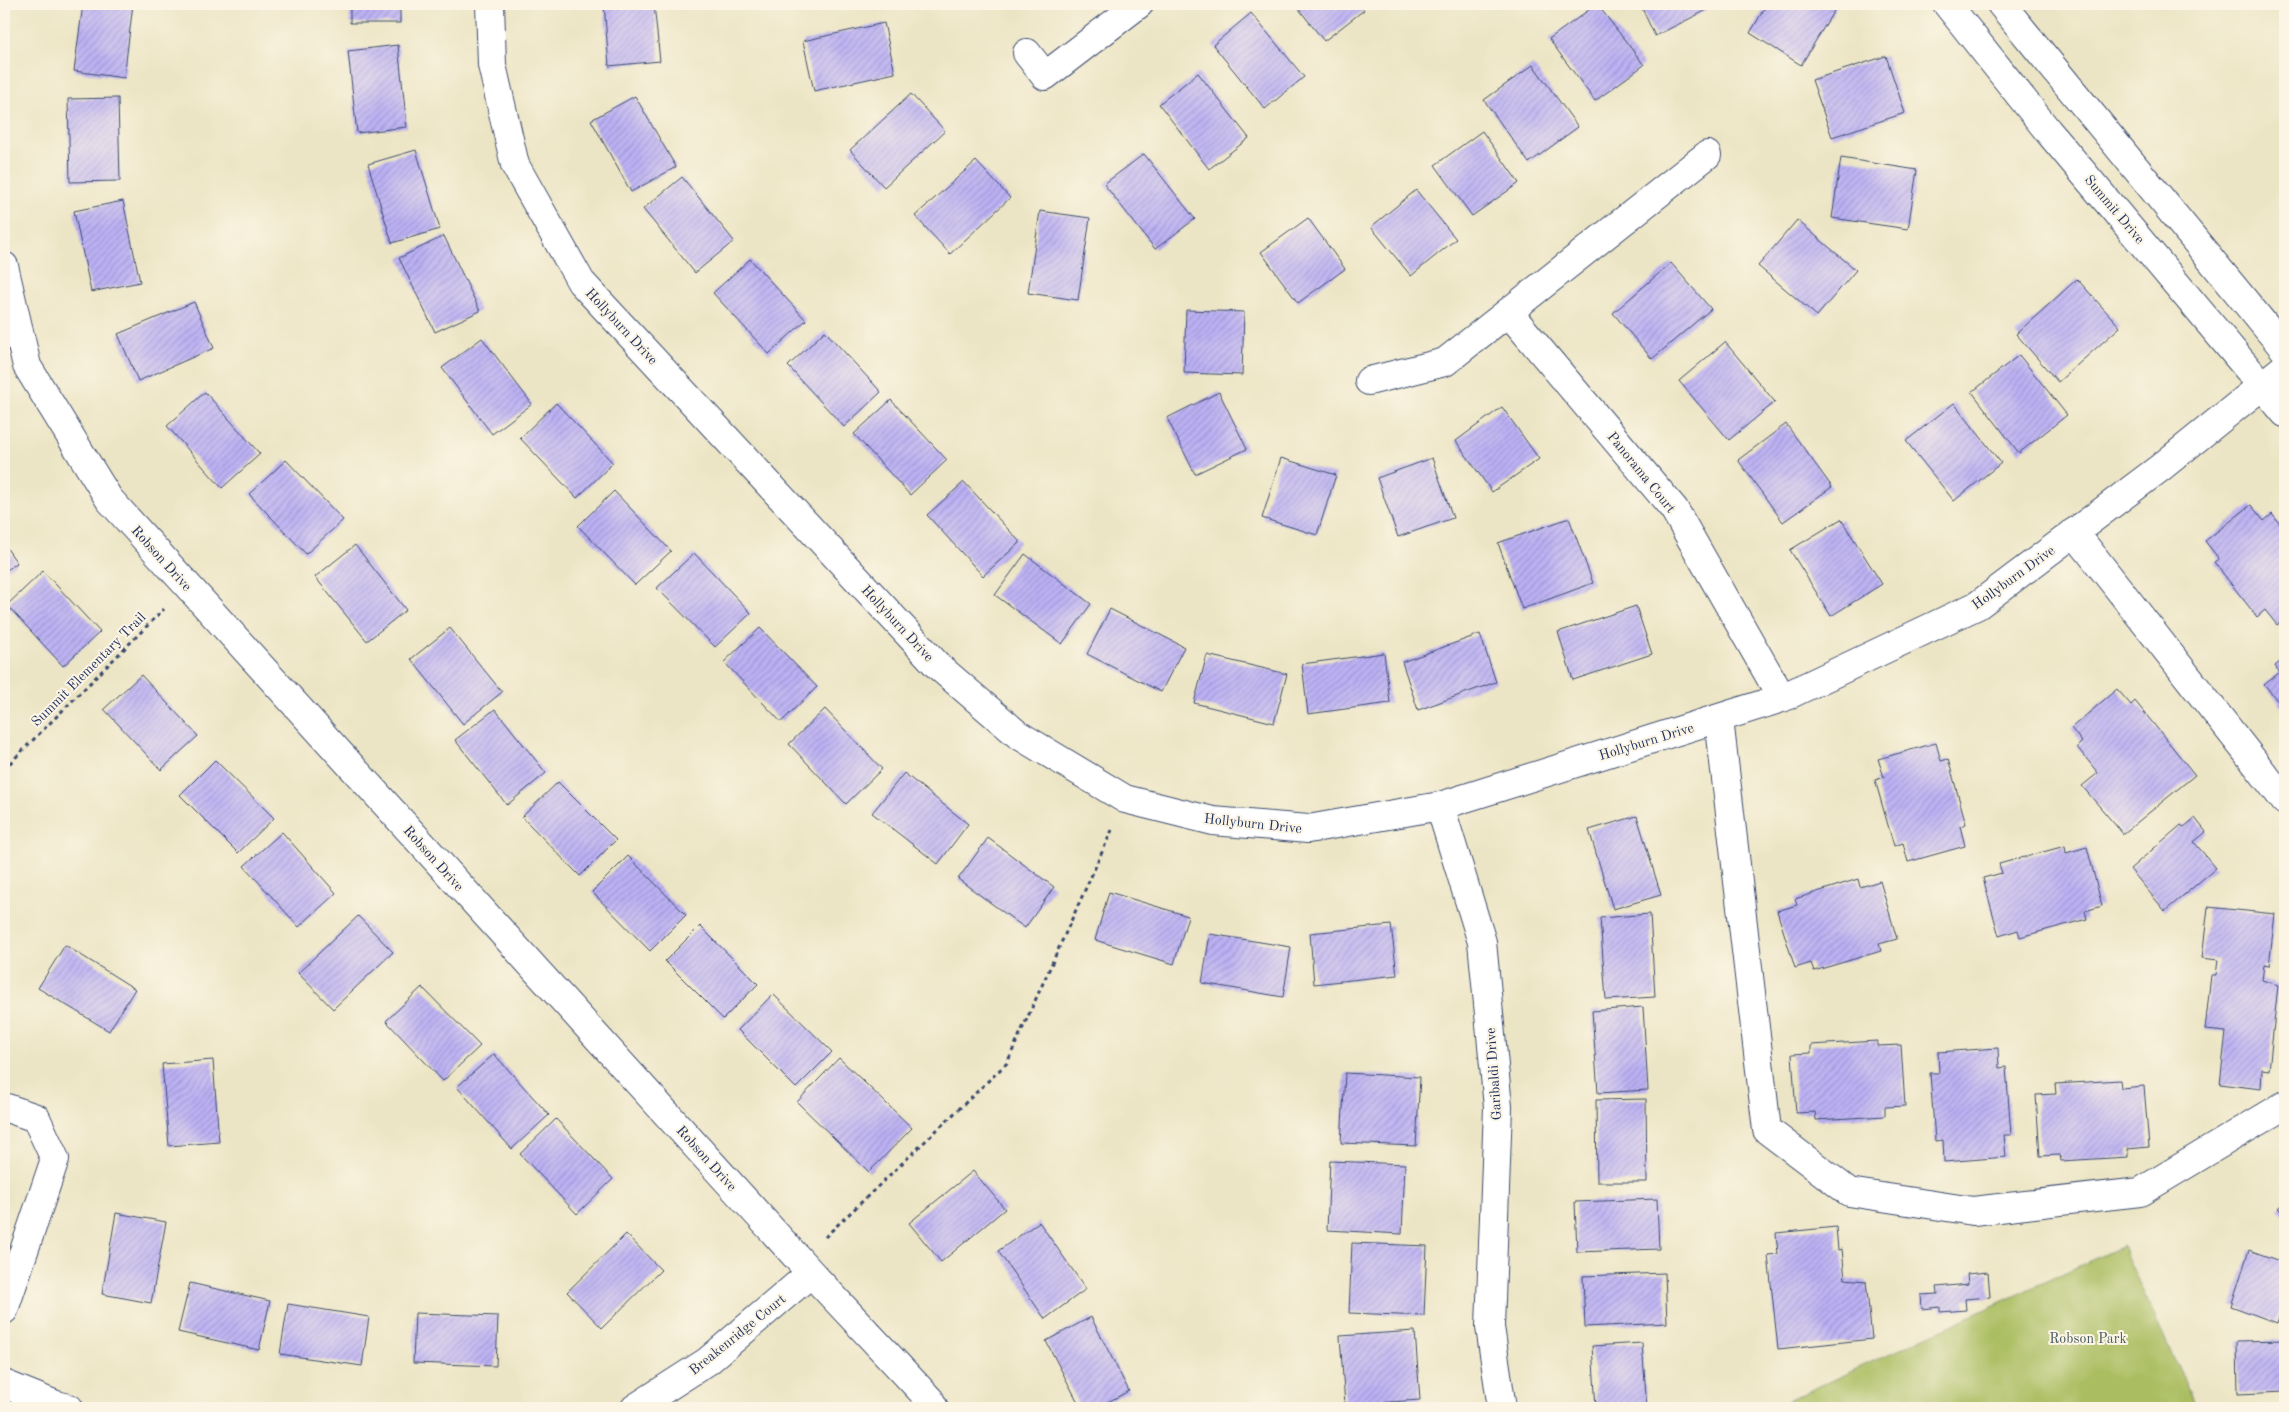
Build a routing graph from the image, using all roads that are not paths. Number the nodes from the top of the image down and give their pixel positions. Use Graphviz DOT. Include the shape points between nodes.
graph roads {
  1 [pos="490,4"];
  2 [pos="1138,4"];
  3 [pos="1947,4"];
  4 [pos="2001,4"];
  5 [pos="1027,53"];
  6 [pos="1707,155"];
  7 [pos="4,266"];
  8 [pos="1510,313"];
  9 [pos="2285,350"];
  10 [pos="2285,367"];
  11 [pos="1369,381"];
  12 [pos="2263,386"];
  13 [pos="2285,413"];
  14 [pos="2074,532"];
  15 [pos="1782,698"];
  16 [pos="1719,719"];
  17 [pos="2285,801"];
  18 [pos="1440,806"];
  19 [pos="2285,1105"];
  20 [pos="4,1107"];
  21 [pos="811,1273"];
  22 [pos="4,1310"];
  23 [pos="4,1384"];
  24 [pos="69,1408"];
  25 [pos="635,1408"];
  26 [pos="934,1408"];
  27 [pos="1502,1408"];
  1 -- 18 [label="street, Hollyburn Drive" via="492,65 515,165 581,282 938,666 1016,734 1125,799 1213,821 1308,829"];
  2 -- 5 [label="street" via="1044,76"];
  3 -- 12 [label="street, Summit Drive" via="2048,131"];
  4 -- 9 [label="street"];
  6 -- 8 [label="street"];
  7 -- 21 [label="street, Robson Drive" via="27,366 109,499"];
  8 -- 11 [label="street" via="1445,362"];
  8 -- 15 [label="street, Panorama Court" via="1674,509"];
  10 -- 12 [label="street, Hollyburn Drive"];
  12 -- 13 [label="street, Summit Drive"];
  12 -- 14 [label="street, Hollyburn Drive"];
  14 -- 15 [label="street, Hollyburn Drive" via="1978,604"];
  14 -- 17 [label="street"];
  15 -- 16 [label="street, Hollyburn Drive"];
  16 -- 18 [label="street, Hollyburn Drive"];
  16 -- 19 [label="street" via="1767,1130 1849,1192 1973,1211 2140,1192"];
  18 -- 27 [label="street, Garibaldi Drive" via="1482,942 1498,1107 1490,1327"];
  20 -- 22 [label="street" via="36,1118 55,1159"];
  21 -- 25 [label="street, Breakenridge Court" via="708,1362"];
  21 -- 26 [label="street, Robson Drive"];
  23 -- 24 [label="street"];
}
